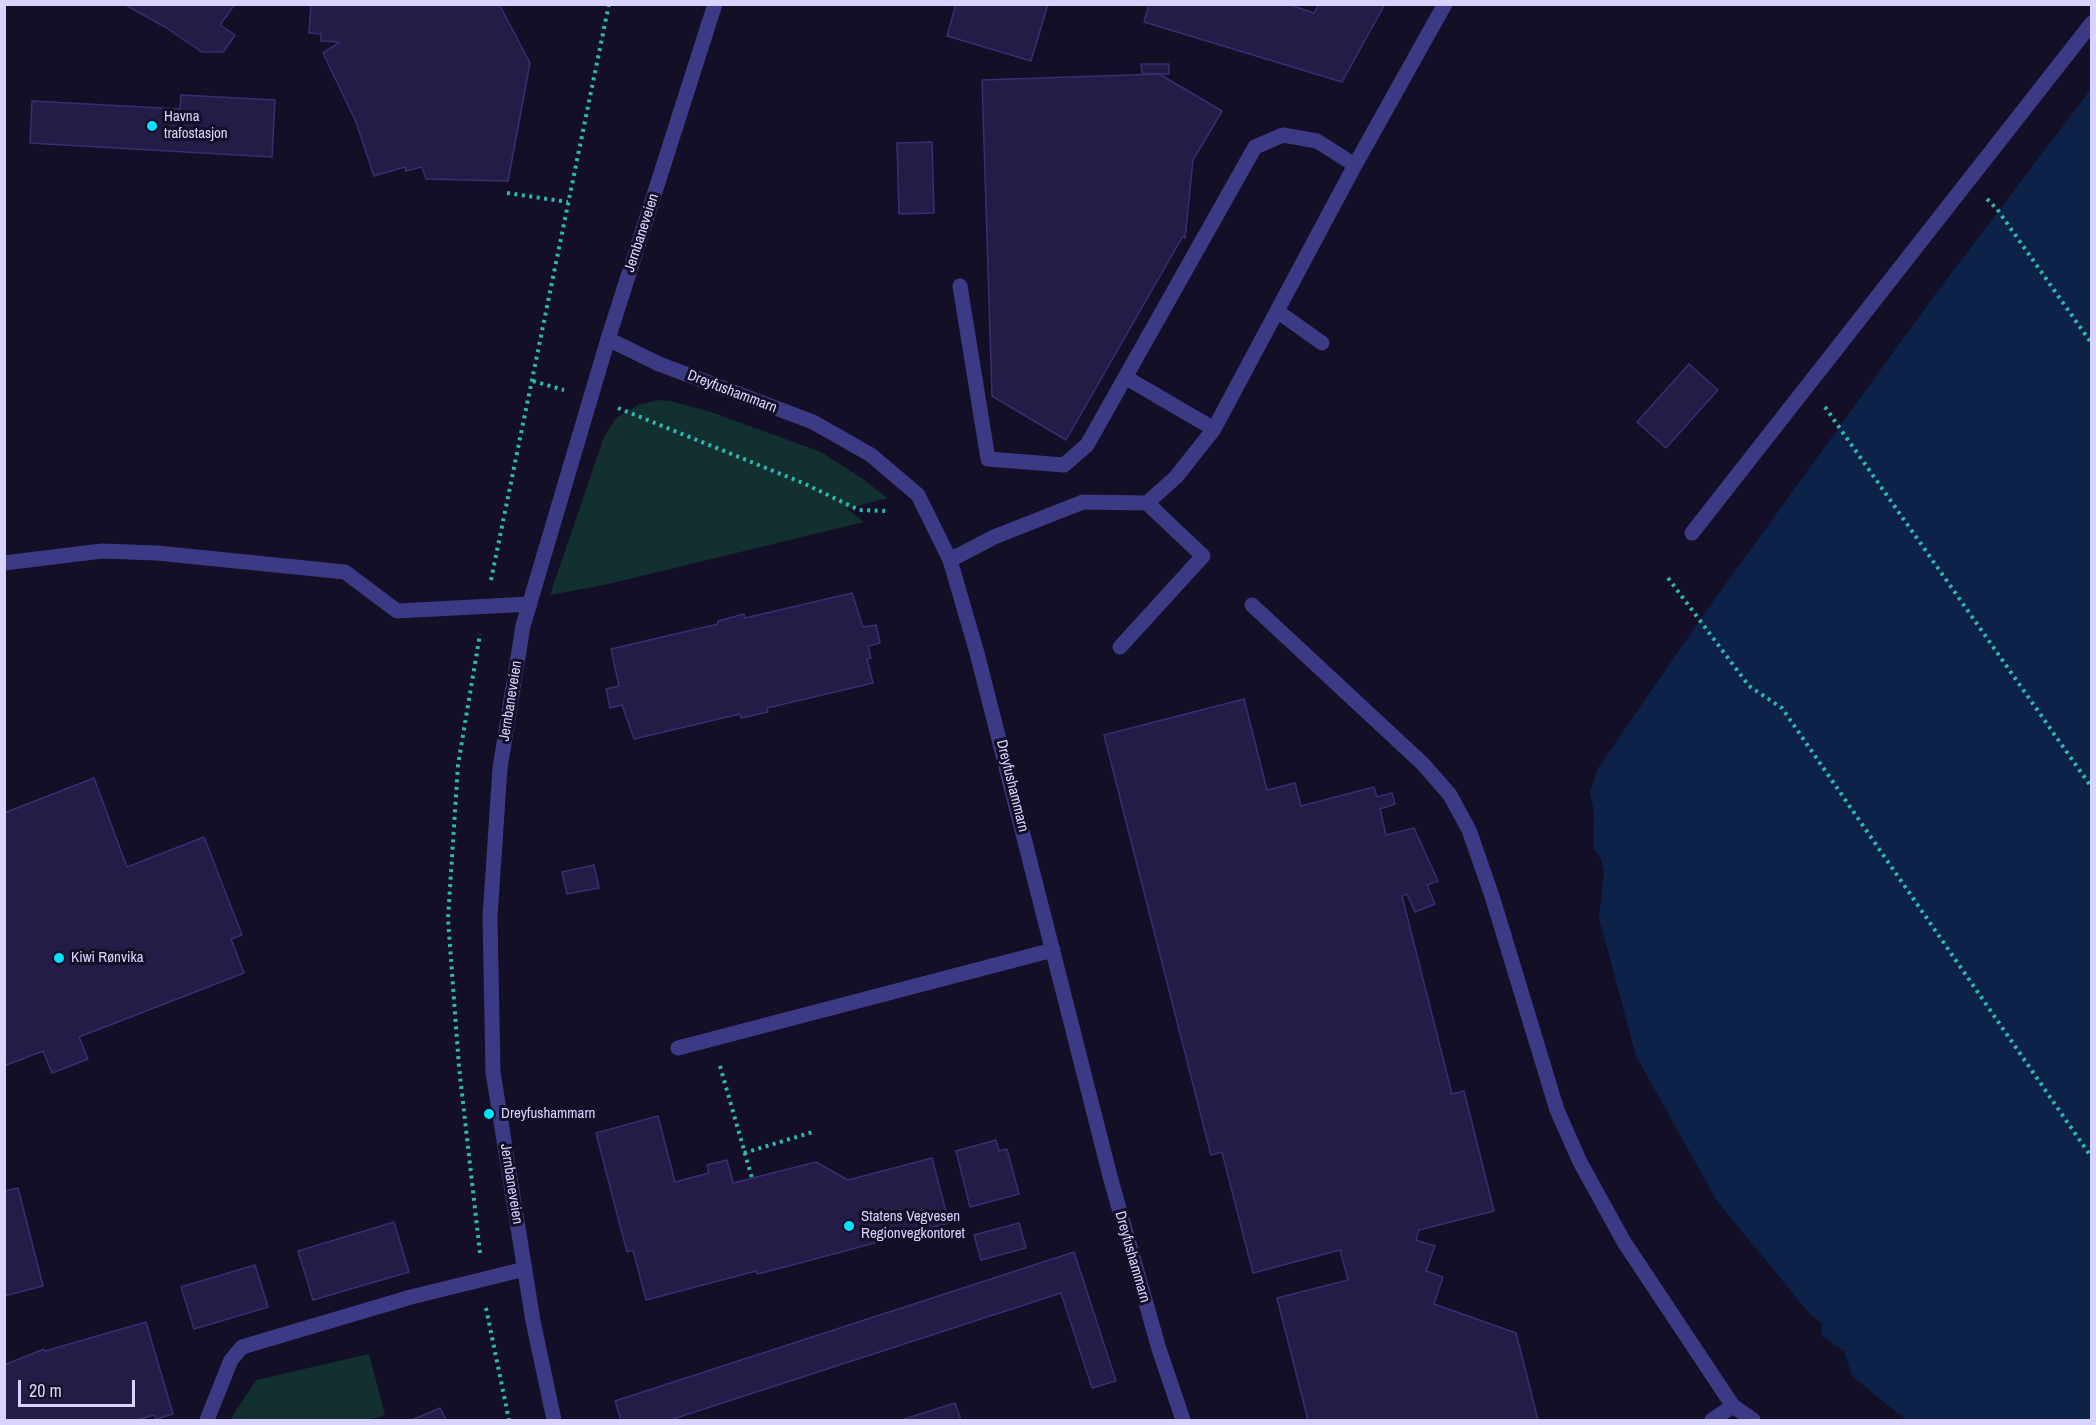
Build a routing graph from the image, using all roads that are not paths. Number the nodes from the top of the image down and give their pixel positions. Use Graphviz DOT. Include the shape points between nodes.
graph roads {
  1 [pos="715,4"];
  2 [pos="1445,4"];
  3 [pos="2091,24"];
  4 [pos="1355,165"];
  5 [pos="960,286"];
  6 [pos="1277,311"];
  7 [pos="608,339"];
  8 [pos="1322,343"];
  9 [pos="1125,377"];
  10 [pos="1214,429"];
  11 [pos="1147,503"];
  12 [pos="1692,533"];
  13 [pos="950,560"];
  14 [pos="4,563"];
  15 [pos="530,604"];
  16 [pos="1252,605"];
  17 [pos="1120,647"];
  18 [pos="1053,950"];
  19 [pos="678,1048"];
  20 [pos="525,1269"];
  21 [pos="1733,1406"];
  22 [pos="207,1420"];
  23 [pos="554,1420"];
  24 [pos="1183,1420"];
  25 [pos="1712,1420"];
  26 [pos="1753,1420"];
  1 -- 7 [label="street, Jernbaneveien"];
  2 -- 4 [label="street"];
  3 -- 12 [label="street"];
  4 -- 6 [label="street"];
  4 -- 9 [label="street" via="1317,141 1283,135 1255,147"];
  5 -- 9 [label="street" via="988,459 1064,465 1087,445"];
  6 -- 8 [label="street"];
  6 -- 10 [label="street"];
  7 -- 13 [label="street, Dreyfushammarn" via="659,364 813,422 871,455 918,495"];
  7 -- 15 [label="street, Jernbaneveien"];
  9 -- 10 [label="street"];
  10 -- 11 [label="street" via="1176,477"];
  11 -- 13 [label="street" via="1083,502 994,537"];
  11 -- 17 [label="street" via="1203,556"];
  13 -- 18 [label="street, Dreyfushammarn"];
  14 -- 15 [label="street" via="102,551 157,553 345,572 397,611"];
  15 -- 20 [label="street, Jernbaneveien" via="500,768 490,917 493,1072"];
  16 -- 21 [label="street" via="1423,764 1450,795 1469,830 1557,1110 1580,1162 1624,1242"];
  18 -- 19 [label="street"];
  18 -- 24 [label="street, Dreyfushammarn" via="1111,1180"];
  20 -- 22 [label="street" via="411,1297 242,1347 231,1360"];
  20 -- 23 [label="street, Jernbaneveien"];
  21 -- 25 [label="street"];
  21 -- 26 [label="street"];
}
